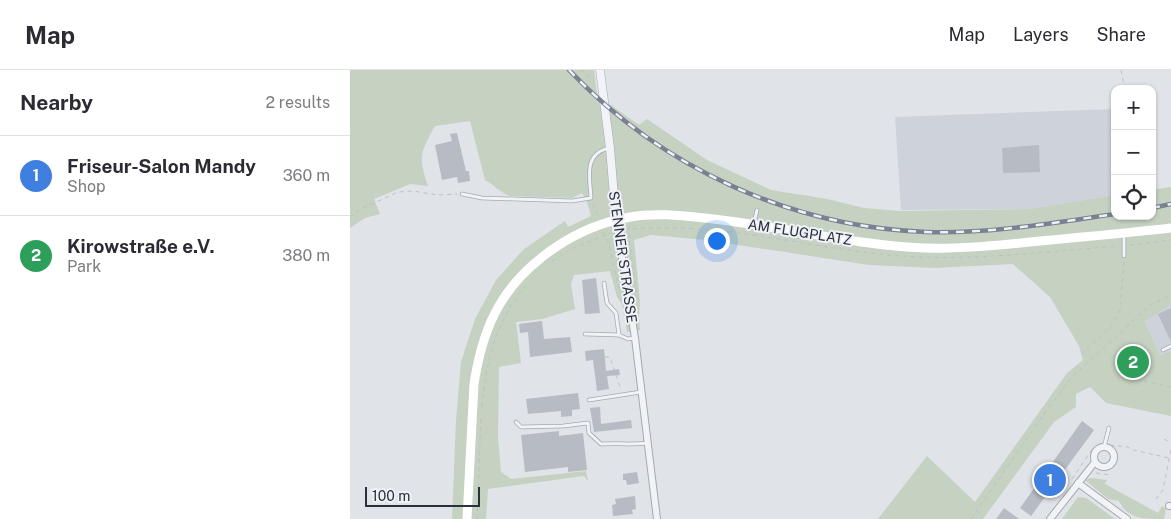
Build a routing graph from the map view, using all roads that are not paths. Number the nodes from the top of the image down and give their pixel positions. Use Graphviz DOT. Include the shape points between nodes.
graph roads {
  1 [pos="600,70"];
  2 [pos="610,148"];
  3 [pos="462,194"];
  4 [pos="757,210"];
  5 [pos="616,220"];
  6 [pos="754,224"];
  7 [pos="1171,228"];
  8 [pos="1124,233"];
  9 [pos="1124,256"];
  10 [pos="604,283"];
  11 [pos="585,334"];
  12 [pos="619,335"];
  13 [pos="635,338"];
  14 [pos="1171,346"];
  15 [pos="1163,350"];
  16 [pos="641,392"];
  17 [pos="589,400"];
  18 [pos="516,422"];
  19 [pos="1109,428"];
  20 [pos="647,443"];
  21 [pos="1104,447"];
  22 [pos="1095,462"];
  23 [pos="1078,483"];
  24 [pos="467,519"];
  25 [pos="657,519"];
  26 [pos="1050,519"];
  27 [pos="1127,519"];
  1 -- 2 [label="street, STENNER STRASSE"];
  2 -- 3 [label="lane" via="598,152 591,162 591,198 572,201 482,198"];
  2 -- 5 [label="street, STENNER STRASSE"];
  4 -- 6 [label="lane"];
  5 -- 6 [label="main road, AM FLUGPLATZ" via="674,215"];
  5 -- 13 [label="street, STENNER STRASSE"];
  5 -- 24 [label="main road, AM FLUGPLATZ" via="584,230 552,249 521,275 494,314 483,339 474,384"];
  6 -- 8 [label="main road, AM FLUGPLATZ" via="884,245 926,248 972,248"];
  7 -- 8 [label="main road, AM FLUGPLATZ"];
  8 -- 9 [label="lane"];
  10 -- 12 [label="lane" via="606,303 616,313"];
  11 -- 12 [label="lane"];
  12 -- 13 [label="lane"];
  13 -- 16 [label="street, STENNER STRASSE"];
  14 -- 15 [label="lane"];
  16 -- 17 [label="lane"];
  16 -- 20 [label="street, STENNER STRASSE"];
  18 -- 20 [label="lane" via="521,427 588,423 589,433 601,444 628,446"];
  19 -- 21 [label="lane"];
  20 -- 25 [label="street, STENNER STRASSE"];
  21 -- 22 [label="street" via="1094,455"];
  21 -- 22 [label="street" via="1112,452 1113,461 1106,467"];
  22 -- 23 [label="street"];
  23 -- 26 [label="street"];
  23 -- 27 [label="street"];
}
